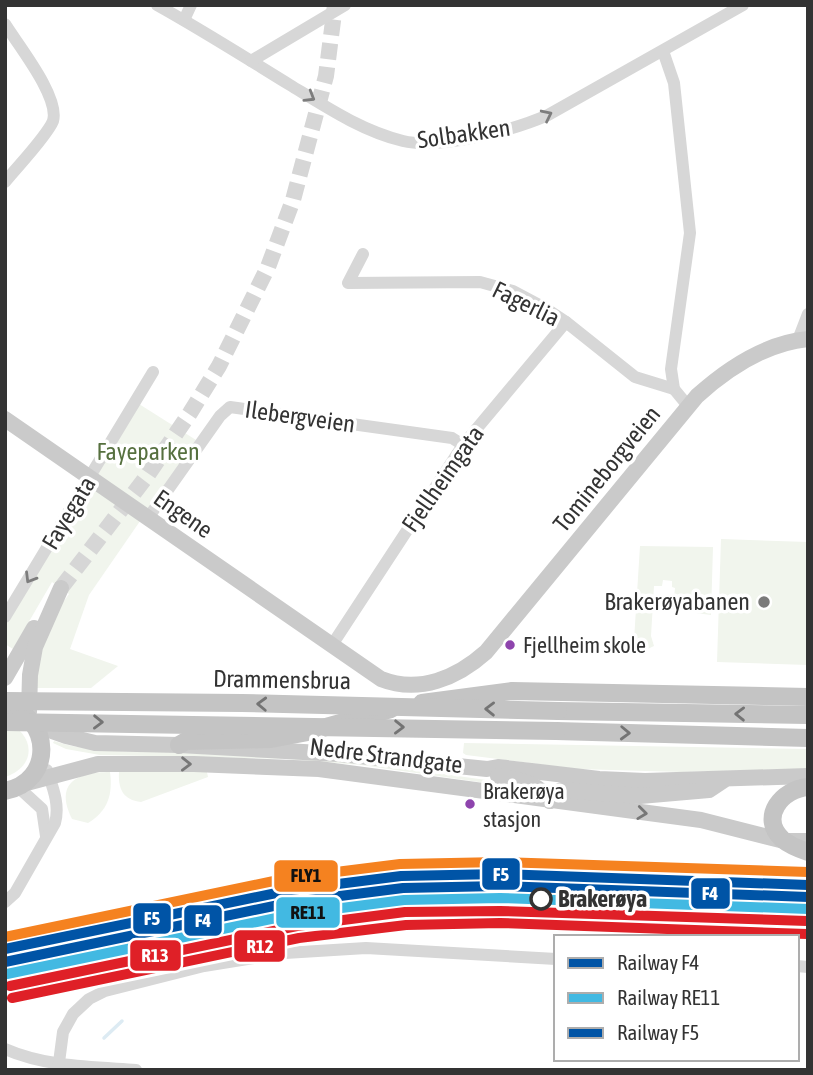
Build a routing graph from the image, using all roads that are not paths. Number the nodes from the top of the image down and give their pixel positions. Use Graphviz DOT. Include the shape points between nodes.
graph roads {
  1 [pos="157,5"];
  2 [pos="191,5"];
  3 [pos="345,5"];
  4 [pos="743,5"];
  5 [pos="184,20"];
  6 [pos="5,24"];
  7 [pos="663,51"];
  8 [pos="251,61"];
  9 [pos="5,182"];
  10 [pos="363,254"];
  11 [pos="808,314"];
  12 [pos="566,322"];
  13 [pos="803,339"];
  14 [pos="153,372"];
  15 [pos="674,389"];
  16 [pos="688,406"];
  17 [pos="5,419"];
  18 [pos="463,445"];
  19 [pos="90,478"];
  20 [pos="148,518"];
  21 [pos="266,599"];
  22 [pos="5,617"];
  23 [pos="332,645"];
  24 [pos="5,678"];
  25 [pos="808,697"];
  26 [pos="5,704"];
  27 [pos="808,715"];
  28 [pos="5,722"];
  29 [pos="32,722"];
  30 [pos="808,738"];
  31 [pos="179,745"];
  32 [pos="41,757"];
  33 [pos="487,769"];
  34 [pos="49,776"];
  35 [pos="808,776"];
  36 [pos="726,779"];
  37 [pos="808,787"];
  38 [pos="16,788"];
  39 [pos="550,801"];
  40 [pos="46,836"];
  41 [pos="784,841"];
  42 [pos="808,841"];
  43 [pos="808,852"];
  44 [pos="5,902"];
  45 [pos="554,959"];
  46 [pos="5,1049"];
  47 [pos="55,1068"];
  48 [pos="136,1070"];
  1 -- 5 [label="street, Solbakken"];
  2 -- 5 [label="street"];
  3 -- 8 [label="street"];
  4 -- 7 [label="street"];
  5 -- 8 [label="street, Solbakken"];
  6 -- 9 [label="street" via="55,109 52,123"];
  8 -- 7 [label="street, Solbakken, one-way" via="358,126 406,142 445,141 531,122"];
  7 -- 15 [label="street, Tomineborgveien" via="674,83 691,233 671,369"];
  10 -- 12 [label="street, Fagerlia" via="348,283 480,282 513,291"];
  11 -- 13 [label="street"];
  12 -- 15 [label="street, Fagerlia" via="635,377"];
  12 -- 18 [label="street, Fjellheimgata"];
  13 -- 16 [label="main road" via="767,350 730,370"];
  14 -- 19 [label="street, Fayegata"];
  15 -- 16 [label="street, Tomineborgveien"];
  16 -- 23 [label="main road, Tomineborgveien" via="503,633 471,664 447,677 404,686 381,679"];
  17 -- 19 [label="main road, Engene"];
  18 -- 20 [label="street, Ilebergveien" via="452,438 230,407"];
  18 -- 23 [label="street, Fjellheimgata"];
  19 -- 20 [label="main road, Engene"];
  19 -- 22 [label="street, Fayegata, one-way"];
  20 -- 21 [label="main road, Engene"];
  21 -- 23 [label="main road, Tomineborgveien"];
  24 -- 29 [label="main road" via="61,588 35,648 30,675"];
  25 -- 31 [label="highway" via="512,691 387,709 271,739 186,741"];
  27 -- 26 [label="highway, Drammensbrua, one-way, bridge" via="242,703"];
  26 -- 29 [label="highway"];
  28 -- 30 [label="highway, Drammensbrua, one-way, bridge"];
  29 -- 31 [label="main road, Nedre Strandgate" via="95,743"];
  29 -- 32 [label="highway" via="41,740"];
  31 -- 33 [label="main road, Nedre Strandgate"];
  32 -- 34 [label="street"];
  32 -- 38 [label="highway" via="35,773"];
  33 -- 36 [label="main road, Nedre Strandgate" via="620,780"];
  33 -- 39 [label="main road" via="495,776 533,785"];
  34 -- 38 [label="main road, Nedre Strandgate"];
  34 -- 39 [label="main road, Nedre Strandgate, one-way" via="97,764 294,767"];
  34 -- 40 [label="street" via="58,813"];
  35 -- 36 [label="main road, Nedre Strandgate"];
  36 -- 39 [label="main road" via="709,790 653,795 562,790"];
  37 -- 41 [label="highway" via="789,791 775,806 775,827"];
  38 -- 40 [label="street" via="42,809"];
  39 -- 41 [label="main road, Nedre Strandgate, one-way" via="701,820"];
  40 -- 44 [label="street" via="15,894"];
  41 -- 42 [label="main road, Nedre Strandgate"];
  41 -- 43 [label="highway"];
  45 -- 47 [label="street" via="366,948 285,953 204,967 89,999 63,1032"];
  46 -- 47 [label="street"];
  47 -- 48 [label="street"];
}
